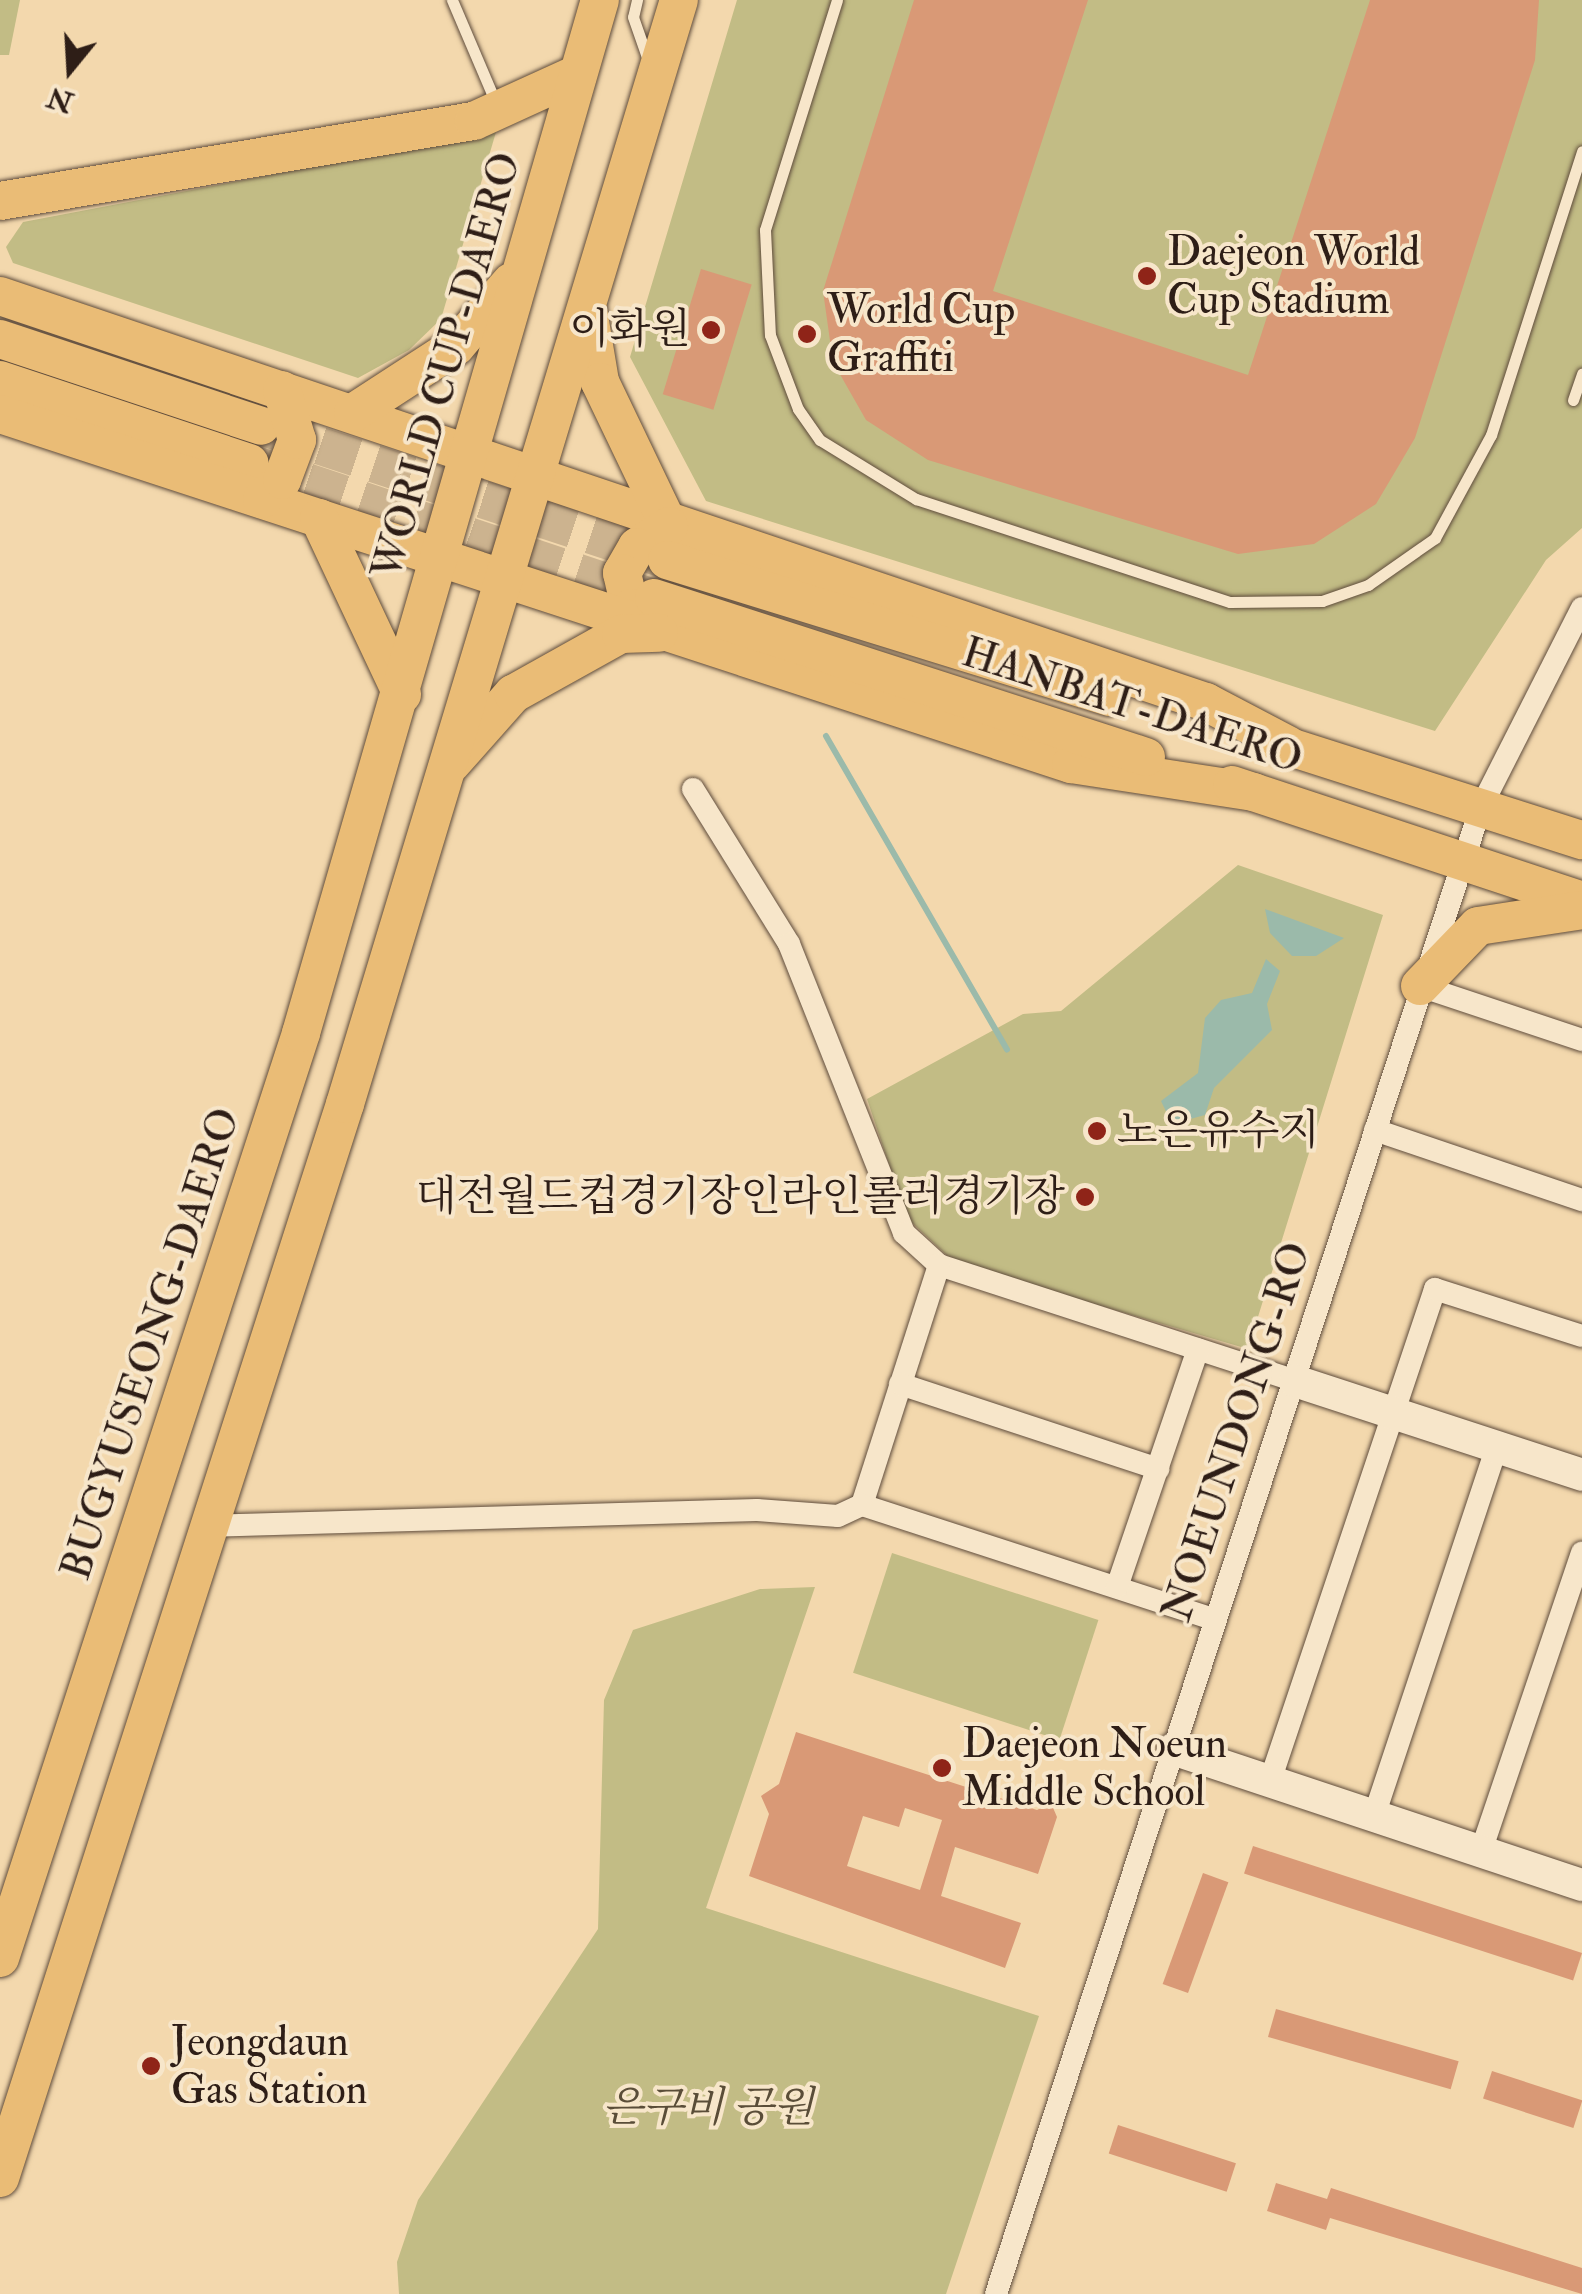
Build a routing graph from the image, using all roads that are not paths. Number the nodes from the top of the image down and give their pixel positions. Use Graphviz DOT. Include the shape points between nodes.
graph roads {
  1 [pos="452,0"];
  2 [pos="600,0"];
  3 [pos="638,0"];
  4 [pos="679,0"];
  5 [pos="837,0"];
  6 [pos="577,74"];
  7 [pos="655,81"];
  8 [pos="500,112"];
  9 [pos="1582,151"];
  10 [pos="0,202"];
  11 [pos="519,273"];
  12 [pos="0,296"];
  13 [pos="586,298"];
  14 [pos="0,339"];
  15 [pos="1582,374"];
  16 [pos="0,380"];
  17 [pos="282,390"];
  18 [pos="1574,400"];
  19 [pos="353,413"];
  20 [pos="0,414"];
  21 [pos="261,426"];
  22 [pos="467,456"];
  23 [pos="250,463"];
  24 [pos="529,478"];
  25 [pos="262,499"];
  26 [pos="319,518"];
  27 [pos="668,543"];
  28 [pos="440,557"];
  29 [pos="499,576"];
  30 [pos="1582,608"];
  31 [pos="659,619"];
  32 [pos="402,694"];
  33 [pos="382,756"];
  34 [pos="443,773"];
  35 [pos="693,789"];
  36 [pos="1481,807"];
  37 [pos="1582,840"];
  38 [pos="1463,862"];
  39 [pos="1582,901"];
  40 [pos="1582,910"];
  41 [pos="1420,986"];
  42 [pos="1582,1040"];
  43 [pos="1374,1130"];
  44 [pos="1582,1200"];
  45 [pos="939,1265"];
  46 [pos="1582,1336"];
  47 [pos="1198,1349"];
  48 [pos="1295,1381"];
  49 [pos="900,1384"];
  50 [pos="1394,1413"];
  51 [pos="1497,1447"];
  52 [pos="1158,1469"];
  53 [pos="1582,1475"];
  54 [pos="862,1505"];
  55 [pos="205,1526"];
  56 [pos="1582,1553"];
  57 [pos="1116,1587"];
  58 [pos="1214,1620"];
  59 [pos="1172,1749"];
  60 [pos="1270,1781"];
  61 [pos="1374,1816"];
  62 [pos="1481,1851"];
  63 [pos="1582,1885"];
  64 [pos="0,1958"];
  65 [pos="0,2178"];
  66 [pos="996,2294"];
  1 -- 8 [label="lane"];
  2 -- 6 [label="main road, WORLD CUP-DAERO"];
  3 -- 7 [label="lane" via="633,17"];
  4 -- 7 [label="main road"];
  5 -- 9 [label="lane" via="764,230 770,335 798,409 820,440 916,499 1230,602 1322,601 1368,585 1435,538 1491,435"];
  6 -- 8 [label="main road"];
  6 -- 11 [label="main road, WORLD CUP-DAERO"];
  7 -- 13 [label="main road"];
  8 -- 10 [label="main road"];
  11 -- 19 [label="main road" via="456,346"];
  11 -- 22 [label="main road, WORLD CUP-DAERO"];
  12 -- 17 [label="main road, HANBAT-DAERO"];
  13 -- 24 [label="main road"];
  13 -- 27 [label="main road" via="600,382"];
  14 -- 21 [label="main road"];
  15 -- 18 [label="lane"];
  16 -- 23 [label="main road"];
  17 -- 19 [label="main road, HANBAT-DAERO"];
  17 -- 25 [label="main road" via="297,440 288,470"];
  19 -- 22 [label="main road, HANBAT-DAERO"];
  20 -- 25 [label="main road, HANBAT-DAERO"];
  22 -- 24 [label="main road, HANBAT-DAERO"];
  22 -- 28 [label="main road, WORLD CUP-DAERO"];
  24 -- 27 [label="main road, HANBAT-DAERO"];
  24 -- 29 [label="main road"];
  25 -- 26 [label="main road, HANBAT-DAERO"];
  26 -- 28 [label="main road, HANBAT-DAERO"];
  26 -- 32 [label="main road"];
  27 -- 31 [label="main road" via="637,547 622,573 630,608"];
  27 -- 36 [label="main road, HANBAT-DAERO"];
  28 -- 29 [label="main road, HANBAT-DAERO"];
  28 -- 32 [label="main road, WORLD CUP-DAERO"];
  29 -- 31 [label="main road, HANBAT-DAERO"];
  29 -- 34 [label="main road"];
  30 -- 36 [label="street, NOEUNDONG-RO"];
  31 -- 34 [label="main road" via="513,694"];
  31 -- 38 [label="main road, HANBAT-DAERO" via="1254,792"];
  32 -- 33 [label="main road, WORLD CUP-DAERO"];
  33 -- 64 [label="main road, BUGYUSEONG-DAERO"];
  34 -- 55 [label="main road"];
  35 -- 45 [label="street" via="789,944 904,1233"];
  36 -- 37 [label="main road, HANBAT-DAERO"];
  36 -- 38 [label="street, NOEUNDONG-RO"];
  38 -- 39 [label="main road, HANBAT-DAERO"];
  38 -- 41 [label="street, NOEUNDONG-RO"];
  40 -- 41 [label="main road" via="1478,926"];
  41 -- 42 [label="street"];
  41 -- 43 [label="street, NOEUNDONG-RO"];
  43 -- 44 [label="street"];
  43 -- 48 [label="street, NOEUNDONG-RO"];
  45 -- 47 [label="street"];
  45 -- 49 [label="street"];
  46 -- 50 [label="street" via="1435,1289"];
  47 -- 48 [label="street"];
  47 -- 52 [label="street"];
  48 -- 50 [label="street"];
  48 -- 58 [label="street, NOEUNDONG-RO"];
  49 -- 52 [label="street"];
  49 -- 54 [label="street"];
  50 -- 51 [label="street"];
  50 -- 60 [label="street"];
  51 -- 53 [label="street"];
  51 -- 61 [label="street"];
  52 -- 57 [label="street"];
  54 -- 55 [label="street" via="838,1516 757,1510"];
  54 -- 57 [label="street"];
  55 -- 65 [label="main road"];
  56 -- 62 [label="street"];
  57 -- 58 [label="street"];
  58 -- 59 [label="street, NOEUNDONG-RO"];
  59 -- 60 [label="street"];
  59 -- 66 [label="street, NOEUNDONG-RO"];
  60 -- 61 [label="street"];
  61 -- 62 [label="street"];
  62 -- 63 [label="street"];
}
